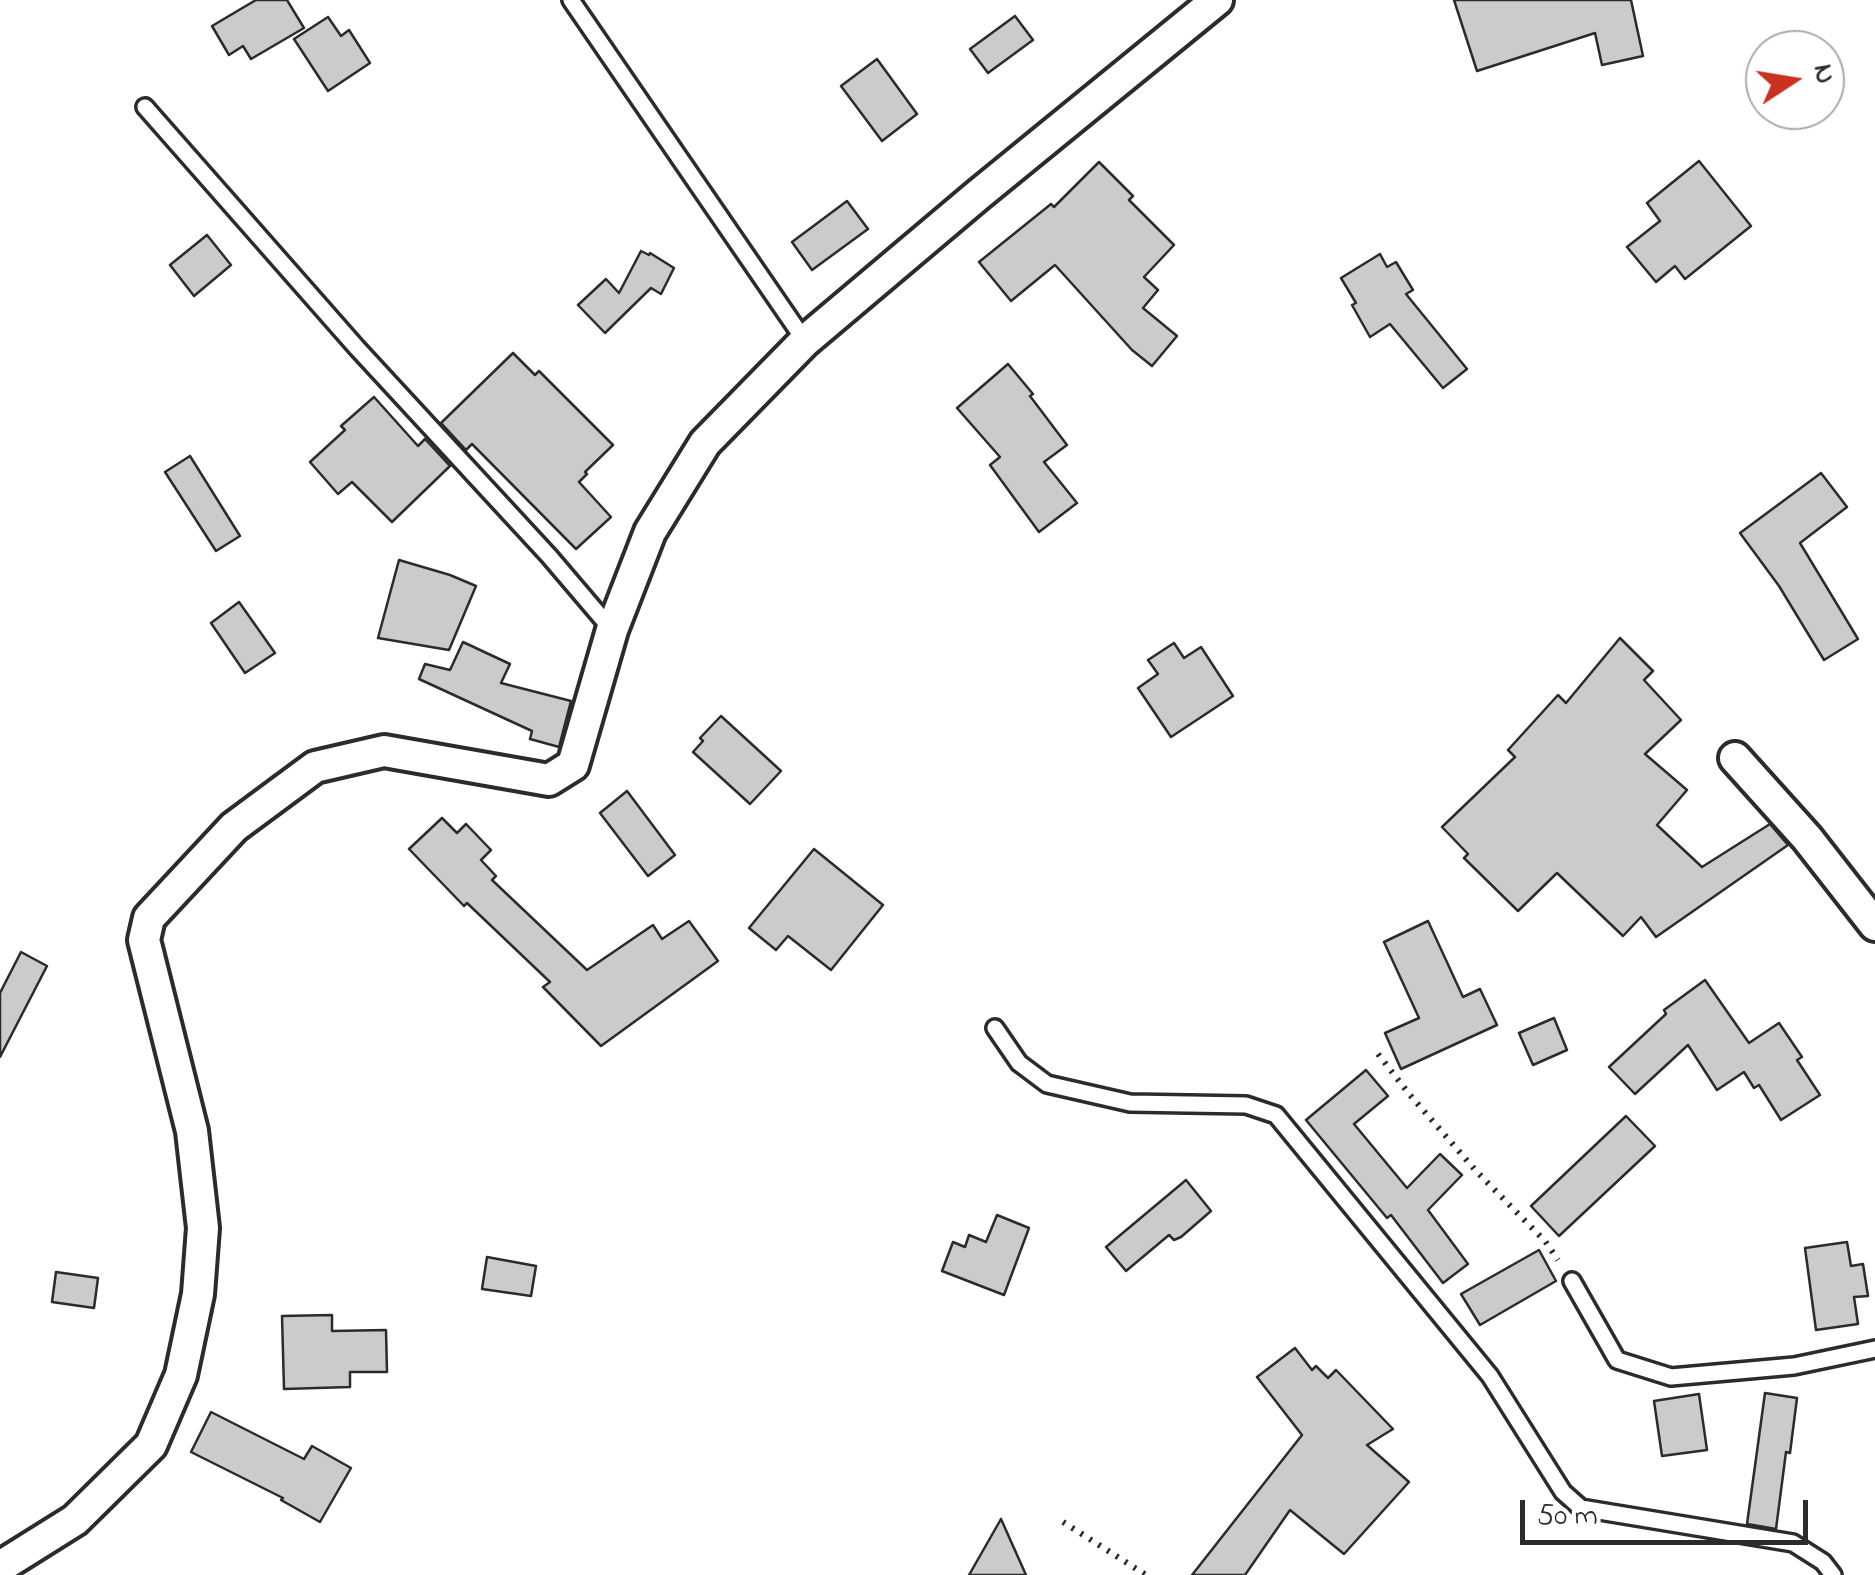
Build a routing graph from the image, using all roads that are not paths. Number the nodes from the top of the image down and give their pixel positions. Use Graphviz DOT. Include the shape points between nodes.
graph roads {
  1 [pos="571,0"];
  2 [pos="1218,0"];
  3 [pos="144,107"];
  4 [pos="805,342"];
  5 [pos="612,630"];
  6 [pos="1736,758"];
  7 [pos="1875,925"];
  8 [pos="995,1028"];
  9 [pos="1572,1281"];
  10 [pos="1875,1350"];
  11 [pos="0,1567"];
  12 [pos="1833,1575"];
  1 -- 4 [label="lane"];
  2 -- 4 [label="street"];
  3 -- 5 [label="lane"];
  4 -- 5 [label="street" via="705,443 650,532"];
  5 -- 11 [label="street" via="573,765 549,780 384,751 315,767 234,827 149,918 144,940 192,1132 203,1228 182,1375 151,1446 75,1520"];
  6 -- 7 [label="street"];
  8 -- 12 [label="lane" via="1019,1064 1047,1084 1130,1104 1246,1105 1276,1116 1490,1376 1563,1492 1581,1508 1792,1543"];
  9 -- 10 [label="lane" via="1617,1360 1671,1377 1794,1366"];
}
